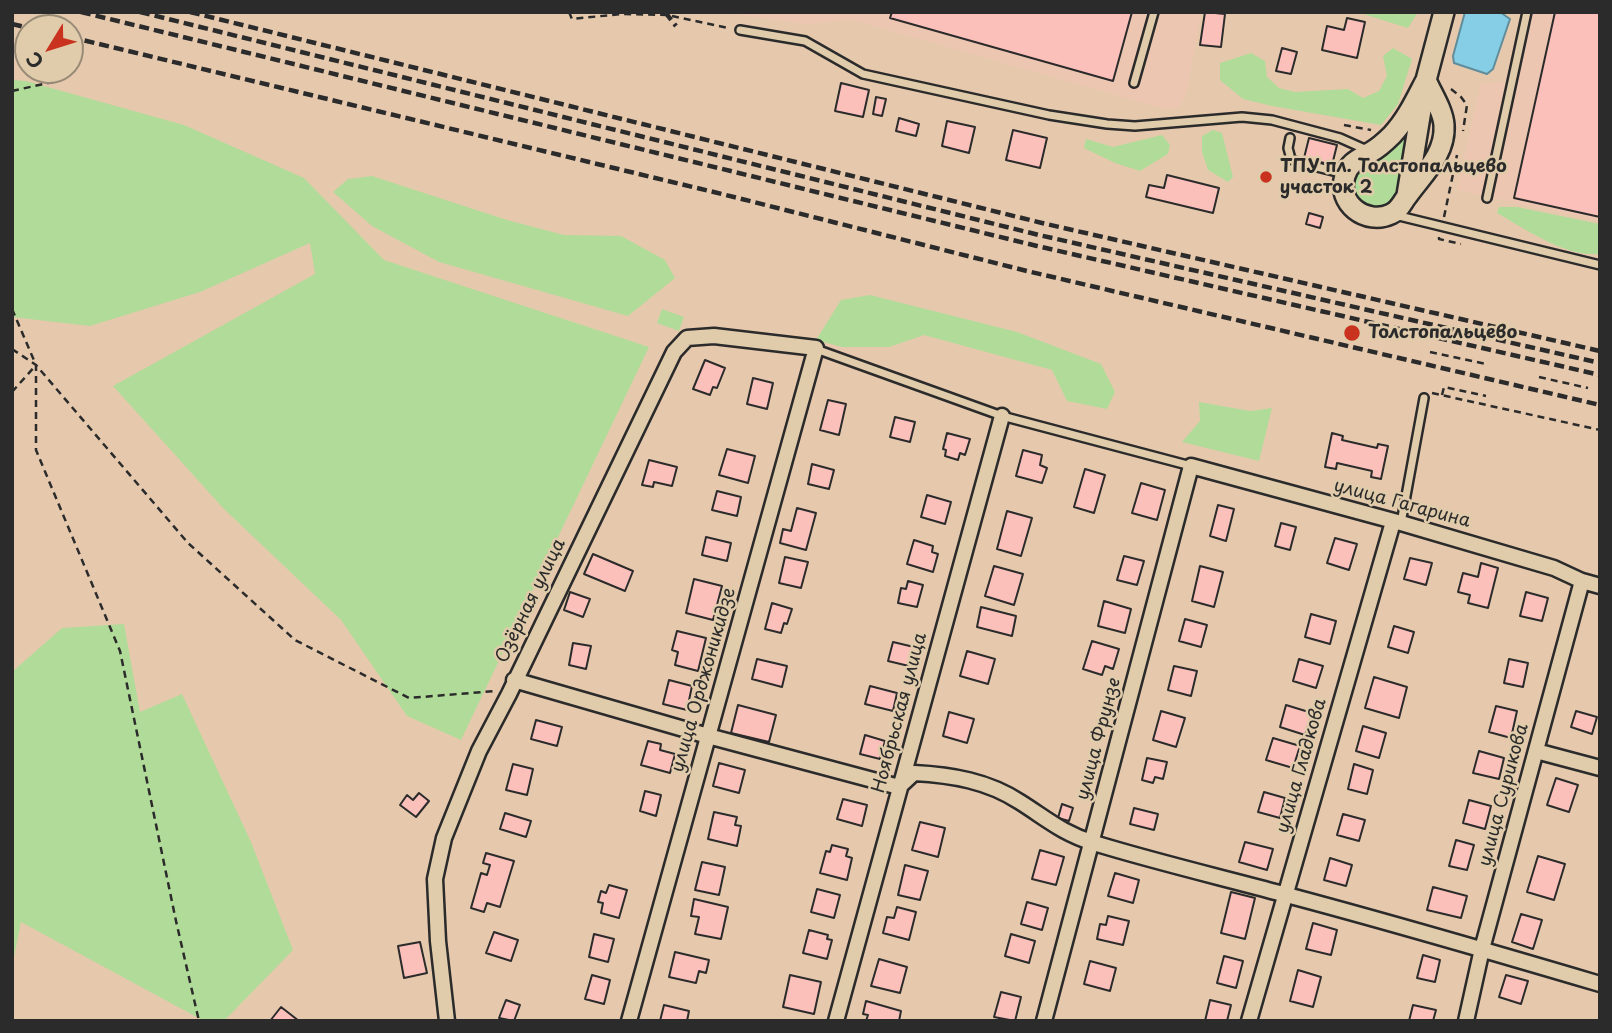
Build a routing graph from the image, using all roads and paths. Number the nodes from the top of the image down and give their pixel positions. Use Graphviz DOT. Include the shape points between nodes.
graph roads {
  1 [pos="569,12"];
  2 [pos="1154,12"];
  3 [pos="1444,12"];
  4 [pos="1527,12"];
  5 [pos="740,30"];
  6 [pos="1426,80"];
  7 [pos="1134,83"];
  8 [pos="44,84"];
  9 [pos="12,91"];
  10 [pos="1344,125"];
  11 [pos="1374,130"];
  12 [pos="1290,138"];
  13 [pos="1371,152"];
  14 [pos="1345,174"];
  15 [pos="1487,198"];
  16 [pos="1391,214"];
  17 [pos="1600,265"];
  18 [pos="12,309"];
  19 [pos="816,348"];
  20 [pos="12,349"];
  21 [pos="1430,352"];
  22 [pos="1486,364"];
  23 [pos="36,365"];
  24 [pos="1539,377"];
  25 [pos="1588,388"];
  26 [pos="12,392"];
  27 [pos="1424,394"];
  28 [pos="1442,395"];
  29 [pos="1486,396"];
  30 [pos="1002,415"];
  31 [pos="1600,430"];
  32 [pos="1191,467"];
  33 [pos="1397,522"];
  34 [pos="1582,581"];
  35 [pos="1600,586"];
  36 [pos="511,687"];
  37 [pos="708,736"];
  38 [pos="1536,751"];
  39 [pos="1600,768"];
  40 [pos="899,787"];
  41 [pos="1092,843"];
  42 [pos="1286,894"];
  43 [pos="1482,949"];
  44 [pos="1600,984"];
  45 [pos="199,1021"];
  46 [pos="447,1021"];
  47 [pos="629,1021"];
  48 [pos="836,1021"];
  49 [pos="1044,1021"];
  50 [pos="1250,1021"];
  51 [pos="1466,1021"];
  1 -- 5 [label="path" via="572,19 667,15"];
  2 -- 7 [label="lane"];
  3 -- 6 [label="street"];
  4 -- 15 [label="lane"];
  5 -- 13 [label="lane" via="805,41 863,74 1049,115 1135,126 1257,119 1340,138"];
  6 -- 13 [label="street" via="1402,122"];
  6 -- 16 [label="street" via="1407,196"];
  8 -- 9 [label="path"];
  10 -- 11 [label="path"];
  12 -- 14 [label="lane" via="1291,159"];
  13 -- 14 [label="street" via="1354,161"];
  14 -- 16 [label="street" via="1346,199 1357,212 1372,218"];
  16 -- 17 [label="lane"];
  18 -- 23 [label="path"];
  19 -- 30 [label="lane"];
  19 -- 36 [label="street, Озёрная улица" via="714,336 687,338 674,352"];
  19 -- 37 [label="street, улица Орджоникидзе"];
  20 -- 23 [label="path"];
  21 -- 22 [label="path"];
  23 -- 26 [label="path"];
  23 -- 36 [label="path" via="188,543 295,640 409,698"];
  23 -- 45 [label="path" via="36,450 120,651"];
  24 -- 25 [label="path"];
  27 -- 28 [label="path"];
  27 -- 33 [label="lane"];
  28 -- 29 [label="path" via="1444,387"];
  28 -- 31 [label="path"];
  30 -- 32 [label="lane"];
  30 -- 40 [label="street, Ноябрьская улица"];
  32 -- 33 [label="street, улица Гагарина"];
  32 -- 41 [label="street, улица Фрунзе"];
  33 -- 34 [label="street, улица Гагарина" via="1554,568"];
  33 -- 42 [label="street, улица Гладкова"];
  34 -- 35 [label="street, улица Гагарина"];
  34 -- 38 [label="street, улица Сурикова"];
  36 -- 37 [label="street"];
  36 -- 46 [label="street, Озёрная улица" via="444,838 435,879"];
  37 -- 40 [label="street"];
  37 -- 47 [label="street, улица Орджоникидзе"];
  38 -- 39 [label="street"];
  38 -- 43 [label="street, улица Сурикова"];
  40 -- 41 [label="street" via="914,773 965,778 1021,802 1058,829"];
  40 -- 48 [label="street, Ноябрьская улица"];
  41 -- 42 [label="street"];
  41 -- 49 [label="street, улица Фрунзе"];
  42 -- 43 [label="street"];
  42 -- 50 [label="street, улица Гладкова"];
  43 -- 44 [label="street"];
  43 -- 51 [label="street, улица Сурикова"];
}
